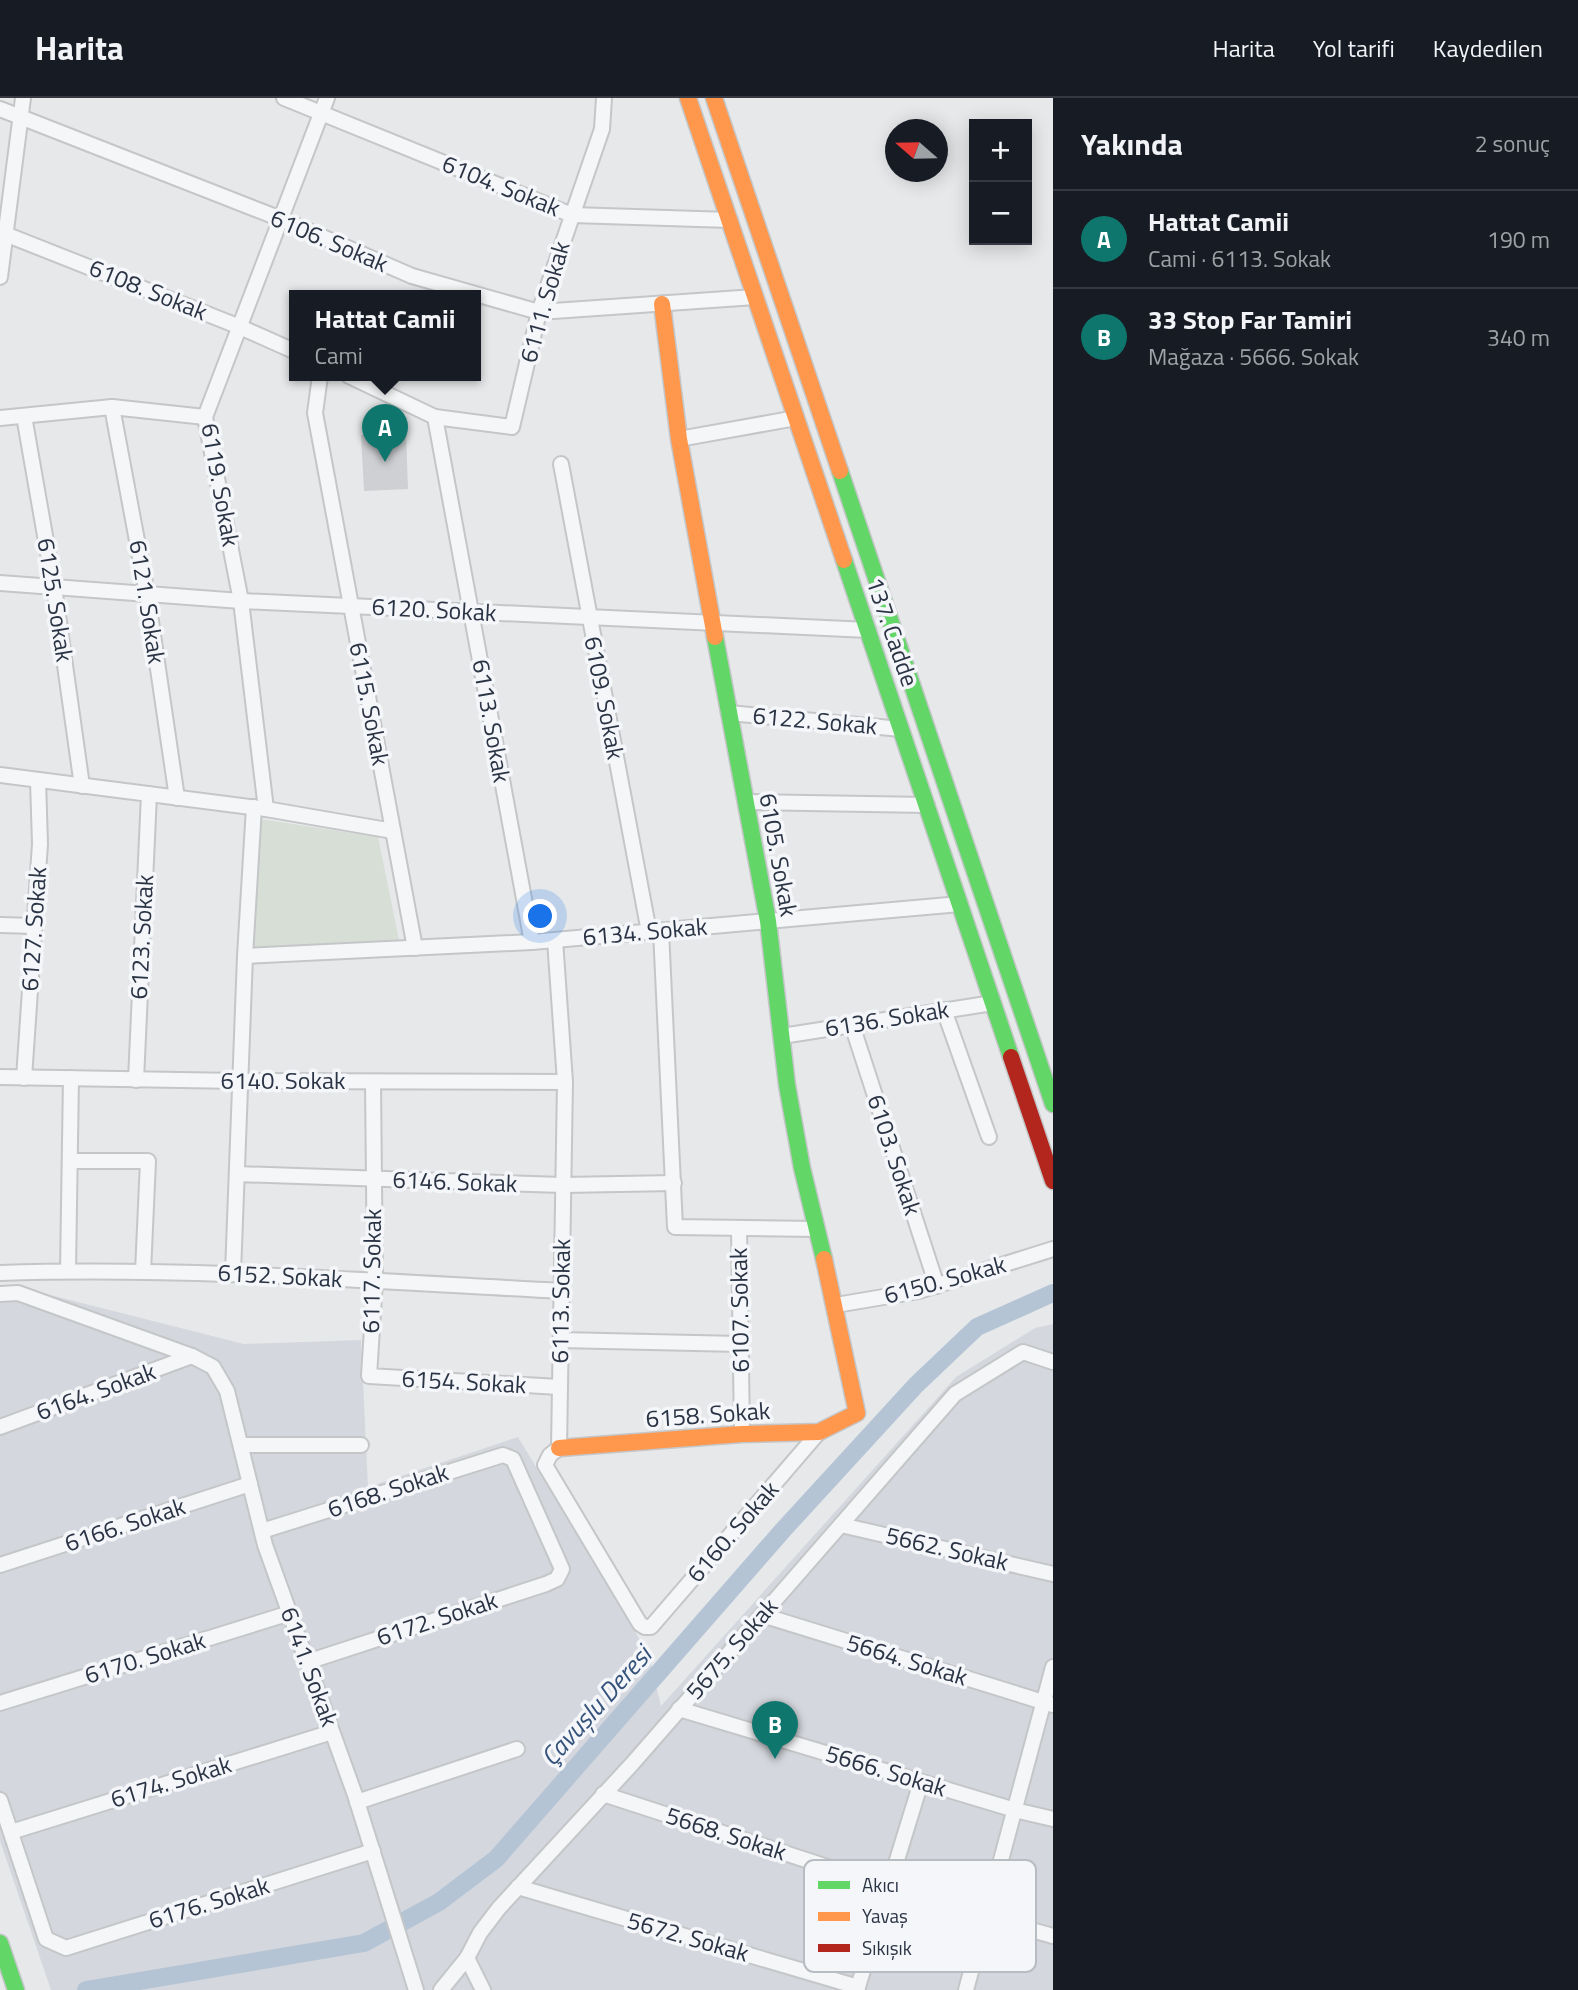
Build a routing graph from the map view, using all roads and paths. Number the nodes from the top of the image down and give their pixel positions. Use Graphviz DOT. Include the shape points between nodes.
graph roads {
  1 [pos="23,98"];
  2 [pos="285,98"];
  3 [pos="327,98"];
  4 [pos="604,98"];
  5 [pos="688,98"];
  6 [pos="715,98"];
  7 [pos="0,109"];
  8 [pos="321,112"];
  9 [pos="21,116"];
  10 [pos="572,215"];
  11 [pos="281,219"];
  12 [pos="730,220"];
  13 [pos="3,233"];
  14 [pos="0,277"];
  15 [pos="461,290"];
  16 [pos="481,296"];
  17 [pos="755,297"];
  18 [pos="662,304"];
  19 [pos="539,312"];
  20 [pos="240,327"];
  21 [pos="289,349"];
  22 [pos="319,381"];
  23 [pos="359,381"];
  24 [pos="112,408"];
  25 [pos="24,416"];
  26 [pos="205,417"];
  27 [pos="435,417"];
  28 [pos="0,418"];
  29 [pos="796,418"];
  30 [pos="679,439"];
  31 [pos="561,464"];
  32 [pos="0,583"];
  33 [pos="54,587"];
  34 [pos="147,594"];
  35 [pos="241,601"];
  36 [pos="351,606"];
  37 [pos="471,611"];
  38 [pos="589,617"];
  39 [pos="713,624"];
  40 [pos="867,630"];
  41 [pos="729,713"];
  42 [pos="901,729"];
  43 [pos="0,775"];
  44 [pos="38,780"];
  45 [pos="82,786"];
  46 [pos="149,794"];
  47 [pos="177,797"];
  48 [pos="746,802"];
  49 [pos="927,806"];
  50 [pos="260,808"];
  51 [pos="393,831"];
  52 [pos="960,904"];
  53 [pos="768,922"];
  54 [pos="0,925"];
  55 [pos="35,926"];
  56 [pos="655,931"];
  57 [pos="555,940"];
  58 [pos="532,942"];
  59 [pos="415,948"];
  60 [pos="245,956"];
  61 [pos="993,1003"];
  62 [pos="944,1010"];
  63 [pos="852,1025"];
  64 [pos="782,1036"];
  65 [pos="0,1077"];
  66 [pos="24,1078"];
  67 [pos="71,1078"];
  68 [pos="136,1080"];
  69 [pos="240,1081"];
  70 [pos="373,1082"];
  71 [pos="565,1082"];
  72 [pos="1053,1104"];
  73 [pos="989,1137"];
  74 [pos="70,1161"];
  75 [pos="237,1174"];
  76 [pos="374,1179"];
  77 [pos="1053,1181"];
  78 [pos="674,1183"];
  79 [pos="563,1185"];
  80 [pos="739,1228"];
  81 [pos="817,1229"];
  82 [pos="1053,1249"];
  83 [pos="68,1271"];
  84 [pos="143,1272"];
  85 [pos="0,1273"];
  86 [pos="233,1273"];
  87 [pos="375,1281"];
  88 [pos="937,1286"];
  89 [pos="561,1291"];
  90 [pos="0,1294"];
  91 [pos="836,1305"];
  92 [pos="560,1340"];
  93 [pos="740,1344"];
  94 [pos="192,1356"];
  95 [pos="1053,1362"];
  96 [pos="369,1376"];
  97 [pos="559,1387"];
  98 [pos="857,1413"];
  99 [pos="0,1427"];
  100 [pos="819,1432"];
  101 [pos="742,1434"];
  102 [pos="361,1444"];
  103 [pos="241,1445"];
  104 [pos="559,1448"];
  105 [pos="250,1485"];
  106 [pos="841,1525"];
  107 [pos="262,1531"];
  108 [pos="0,1565"];
  109 [pos="562,1569"];
  110 [pos="1053,1574"];
  111 [pos="290,1613"];
  112 [pos="762,1615"];
  113 [pos="645,1627"];
  114 [pos="307,1662"];
  115 [pos="1053,1667"];
  116 [pos="0,1703"];
  117 [pos="1048,1704"];
  118 [pos="679,1709"];
  119 [pos="332,1732"];
  120 [pos="517,1749"];
  121 [pos="921,1782"];
  122 [pos="603,1794"];
  123 [pos="0,1800"];
  124 [pos="357,1802"];
  125 [pos="1015,1810"];
  126 [pos="1053,1819"];
  127 [pos="10,1832"];
  128 [pos="373,1851"];
  129 [pos="806,1860"];
  130 [pos="897,1860"];
  131 [pos="1001,1860"];
  132 [pos="518,1887"];
  133 [pos="1036,1931"];
  134 [pos="1053,1936"];
  135 [pos="0,1943"];
  136 [pos="467,1958"];
  137 [pos="804,1972"];
  138 [pos="804,1972"];
  139 [pos="971,1972"];
  140 [pos="858,1988"];
  141 [pos="16,1990"];
  142 [pos="416,1990"];
  143 [pos="441,1990"];
  144 [pos="482,1990"];
  145 [pos="966,1990"];
  1 -- 9 [label="street"];
  2 -- 8 [label="street, 6104. Sokak"];
  3 -- 8 [label="street, 6119. Sokak"];
  4 -- 10 [label="street, 6111. Sokak" via="602,129"];
  5 -- 12 [label="street, 137. Cadde"];
  6 -- 72 [label="street, 137. Cadde"];
  7 -- 9 [label="street, 6106. Sokak"];
  8 -- 10 [label="street, 6104. Sokak"];
  8 -- 11 [label="street, 6119. Sokak"];
  9 -- 11 [label="street, 6106. Sokak"];
  9 -- 13 [label="street"];
  10 -- 12 [label="street, 6104. Sokak"];
  10 -- 19 [label="street, 6111. Sokak"];
  11 -- 15 [label="street, 6106. Sokak" via="412,276"];
  11 -- 20 [label="street, 6119. Sokak"];
  12 -- 17 [label="street, 137. Cadde"];
  13 -- 14 [label="street"];
  13 -- 20 [label="street, 6108. Sokak"];
  16 -- 19 [label="street, 6106. Sokak"];
  17 -- 18 [label="street, 6106. Sokak"];
  17 -- 29 [label="street, 137. Cadde"];
  18 -- 19 [label="street, 6106. Sokak"];
  18 -- 30 [label="street, 6105. Sokak"];
  19 -- 27 [label="street, 6111. Sokak" via="512,427"];
  20 -- 21 [label="street, 6108. Sokak"];
  20 -- 26 [label="street, 6119. Sokak"];
  22 -- 36 [label="street, 6115. Sokak" via="315,413"];
  23 -- 27 [label="street"];
  24 -- 25 [label="street"];
  24 -- 26 [label="street"];
  24 -- 34 [label="street, 6121. Sokak"];
  25 -- 28 [label="street"];
  25 -- 33 [label="street, 6125. Sokak"];
  26 -- 35 [label="street, 6119. Sokak"];
  27 -- 37 [label="street, 6113. Sokak"];
  29 -- 30 [label="street"];
  29 -- 40 [label="street, 137. Cadde"];
  30 -- 39 [label="street, 6105. Sokak"];
  31 -- 38 [label="street, 6109. Sokak"];
  32 -- 33 [label="street, 6120. Sokak"];
  33 -- 34 [label="street, 6120. Sokak"];
  33 -- 45 [label="street, 6125. Sokak"];
  34 -- 35 [label="street, 6120. Sokak"];
  34 -- 47 [label="street, 6121. Sokak"];
  35 -- 36 [label="street, 6120. Sokak"];
  35 -- 50 [label="street, 6119. Sokak"];
  36 -- 37 [label="street, 6120. Sokak"];
  36 -- 51 [label="street, 6115. Sokak"];
  37 -- 38 [label="street, 6120. Sokak"];
  37 -- 58 [label="street, 6113. Sokak"];
  38 -- 39 [label="street, 6120. Sokak"];
  38 -- 56 [label="street, 6109. Sokak"];
  39 -- 40 [label="street, 6120. Sokak"];
  39 -- 41 [label="street, 6105. Sokak"];
  40 -- 42 [label="street, 137. Cadde"];
  41 -- 42 [label="street, 6122. Sokak"];
  41 -- 48 [label="street, 6105. Sokak"];
  42 -- 49 [label="street, 137. Cadde"];
  43 -- 44 [label="street"];
  44 -- 45 [label="street"];
  44 -- 55 [label="street, 6127. Sokak"];
  45 -- 46 [label="street"];
  46 -- 47 [label="street"];
  46 -- 68 [label="street, 6123. Sokak"];
  47 -- 50 [label="street"];
  48 -- 49 [label="street"];
  48 -- 53 [label="street, 6105. Sokak"];
  49 -- 52 [label="street, 137. Cadde"];
  50 -- 51 [label="street"];
  50 -- 60 [label="street, 6119. Sokak"];
  51 -- 59 [label="street, 6115. Sokak"];
  52 -- 53 [label="street, 6134. Sokak"];
  52 -- 61 [label="street, 137. Cadde"];
  53 -- 56 [label="street, 6134. Sokak"];
  53 -- 64 [label="street, 6105. Sokak"];
  54 -- 55 [label="street"];
  55 -- 66 [label="street, 6127. Sokak"];
  56 -- 57 [label="street, 6134. Sokak"];
  56 -- 78 [label="street, 6109. Sokak"];
  57 -- 58 [label="street, 6134. Sokak"];
  57 -- 71 [label="street, 6113. Sokak"];
  58 -- 59 [label="street, 6134. Sokak"];
  59 -- 60 [label="street, 6134. Sokak"];
  60 -- 69 [label="street, 6119. Sokak"];
  61 -- 62 [label="street, 6136. Sokak"];
  61 -- 77 [label="street, 137. Cadde"];
  62 -- 63 [label="street, 6136. Sokak"];
  62 -- 73 [label="street"];
  63 -- 64 [label="street, 6136. Sokak"];
  63 -- 88 [label="street, 6103. Sokak"];
  64 -- 81 [label="street, 6105. Sokak" via="802,1168"];
  65 -- 66 [label="street, 6140. Sokak"];
  66 -- 67 [label="street, 6140. Sokak"];
  67 -- 68 [label="street, 6140. Sokak"];
  67 -- 74 [label="street"];
  68 -- 69 [label="street, 6140. Sokak"];
  69 -- 70 [label="street, 6140. Sokak"];
  69 -- 75 [label="street, 6119. Sokak"];
  70 -- 71 [label="street, 6140. Sokak"];
  70 -- 76 [label="street, 6117. Sokak"];
  71 -- 79 [label="street, 6113. Sokak"];
  74 -- 83 [label="street"];
  74 -- 84 [label="street" via="148,1161"];
  75 -- 76 [label="street, 6146. Sokak"];
  75 -- 86 [label="street, 6119. Sokak"];
  76 -- 79 [label="street, 6146. Sokak"];
  76 -- 87 [label="street, 6117. Sokak"];
  78 -- 79 [label="street, 6146. Sokak"];
  78 -- 80 [label="street, 6109. Sokak" via="675,1227"];
  79 -- 89 [label="street, 6113. Sokak"];
  80 -- 81 [label="street"];
  80 -- 93 [label="street, 6107. Sokak"];
  81 -- 91 [label="street, 6105. Sokak"];
  82 -- 88 [label="street, 6150. Sokak"];
  83 -- 84 [label="street, 6152. Sokak"];
  83 -- 85 [label="street, 6152. Sokak"];
  84 -- 86 [label="street, 6152. Sokak"];
  86 -- 87 [label="street, 6152. Sokak"];
  87 -- 89 [label="street, 6152. Sokak"];
  87 -- 96 [label="street, 6117. Sokak"];
  88 -- 91 [label="street, 6150. Sokak"];
  89 -- 92 [label="street, 6113. Sokak"];
  90 -- 94 [label="street, 6141. Sokak" via="18,1293"];
  91 -- 98 [label="street, 6105. Sokak"];
  92 -- 93 [label="street"];
  92 -- 97 [label="street, 6113. Sokak"];
  93 -- 101 [label="street, 6107. Sokak"];
  94 -- 99 [label="street, 6164. Sokak"];
  94 -- 103 [label="street, 6141. Sokak" via="213,1367 227,1391"];
  95 -- 106 [label="street, 5675. Sokak" via="1023,1352 955,1394"];
  96 -- 97 [label="street, 6154. Sokak"];
  97 -- 104 [label="street, 6113. Sokak"];
  98 -- 100 [label="street, 6158. Sokak"];
  100 -- 101 [label="street, 6158. Sokak"];
  100 -- 113 [label="street, 6160. Sokak" via="651,1627"];
  101 -- 104 [label="street, 6158. Sokak"];
  102 -- 103 [label="street"];
  103 -- 105 [label="street, 6141. Sokak"];
  104 -- 113 [label="street, 6113. Sokak" via="545,1465"];
  105 -- 107 [label="street, 6141. Sokak"];
  105 -- 108 [label="street, 6166. Sokak"];
  106 -- 110 [label="street, 5662. Sokak"];
  106 -- 112 [label="street, 5675. Sokak"];
  107 -- 109 [label="street, 6168. Sokak" via="503,1455 513,1459"];
  107 -- 111 [label="street, 6141. Sokak"];
  109 -- 114 [label="street, 6172. Sokak" via="557,1579 546,1584"];
  111 -- 114 [label="street, 6141. Sokak"];
  111 -- 116 [label="street, 6170. Sokak"];
  112 -- 117 [label="street, 5664. Sokak"];
  112 -- 118 [label="street, 5675. Sokak"];
  114 -- 119 [label="street, 6141. Sokak"];
  115 -- 117 [label="street"];
  117 -- 125 [label="street"];
  118 -- 121 [label="street, 5666. Sokak"];
  118 -- 122 [label="street, 5675. Sokak"];
  119 -- 124 [label="street, 6141. Sokak"];
  119 -- 127 [label="street, 6174. Sokak"];
  120 -- 124 [label="street"];
  121 -- 125 [label="street, 5666. Sokak"];
  121 -- 130 [label="street"];
  122 -- 129 [label="street, 5668. Sokak"];
  122 -- 132 [label="street, 5675. Sokak"];
  123 -- 127 [label="street"];
  124 -- 128 [label="street, 6141. Sokak"];
  125 -- 126 [label="street, 5666. Sokak"];
  125 -- 131 [label="street"];
  127 -- 128 [label="street, 6176. Sokak" via="46,1939 66,1948"];
  128 -- 142 [label="street, 6141. Sokak"];
  132 -- 136 [label="street, 5675. Sokak" via="480,1933"];
  132 -- 138 [label="street, 5672. Sokak"];
  133 -- 134 [label="street"];
  135 -- 141 [label="street"];
  136 -- 143 [label="street, 5675. Sokak"];
  136 -- 144 [label="street"];
  137 -- 140 [label="street, 5672. Sokak"];
  139 -- 145 [label="street"];
}
